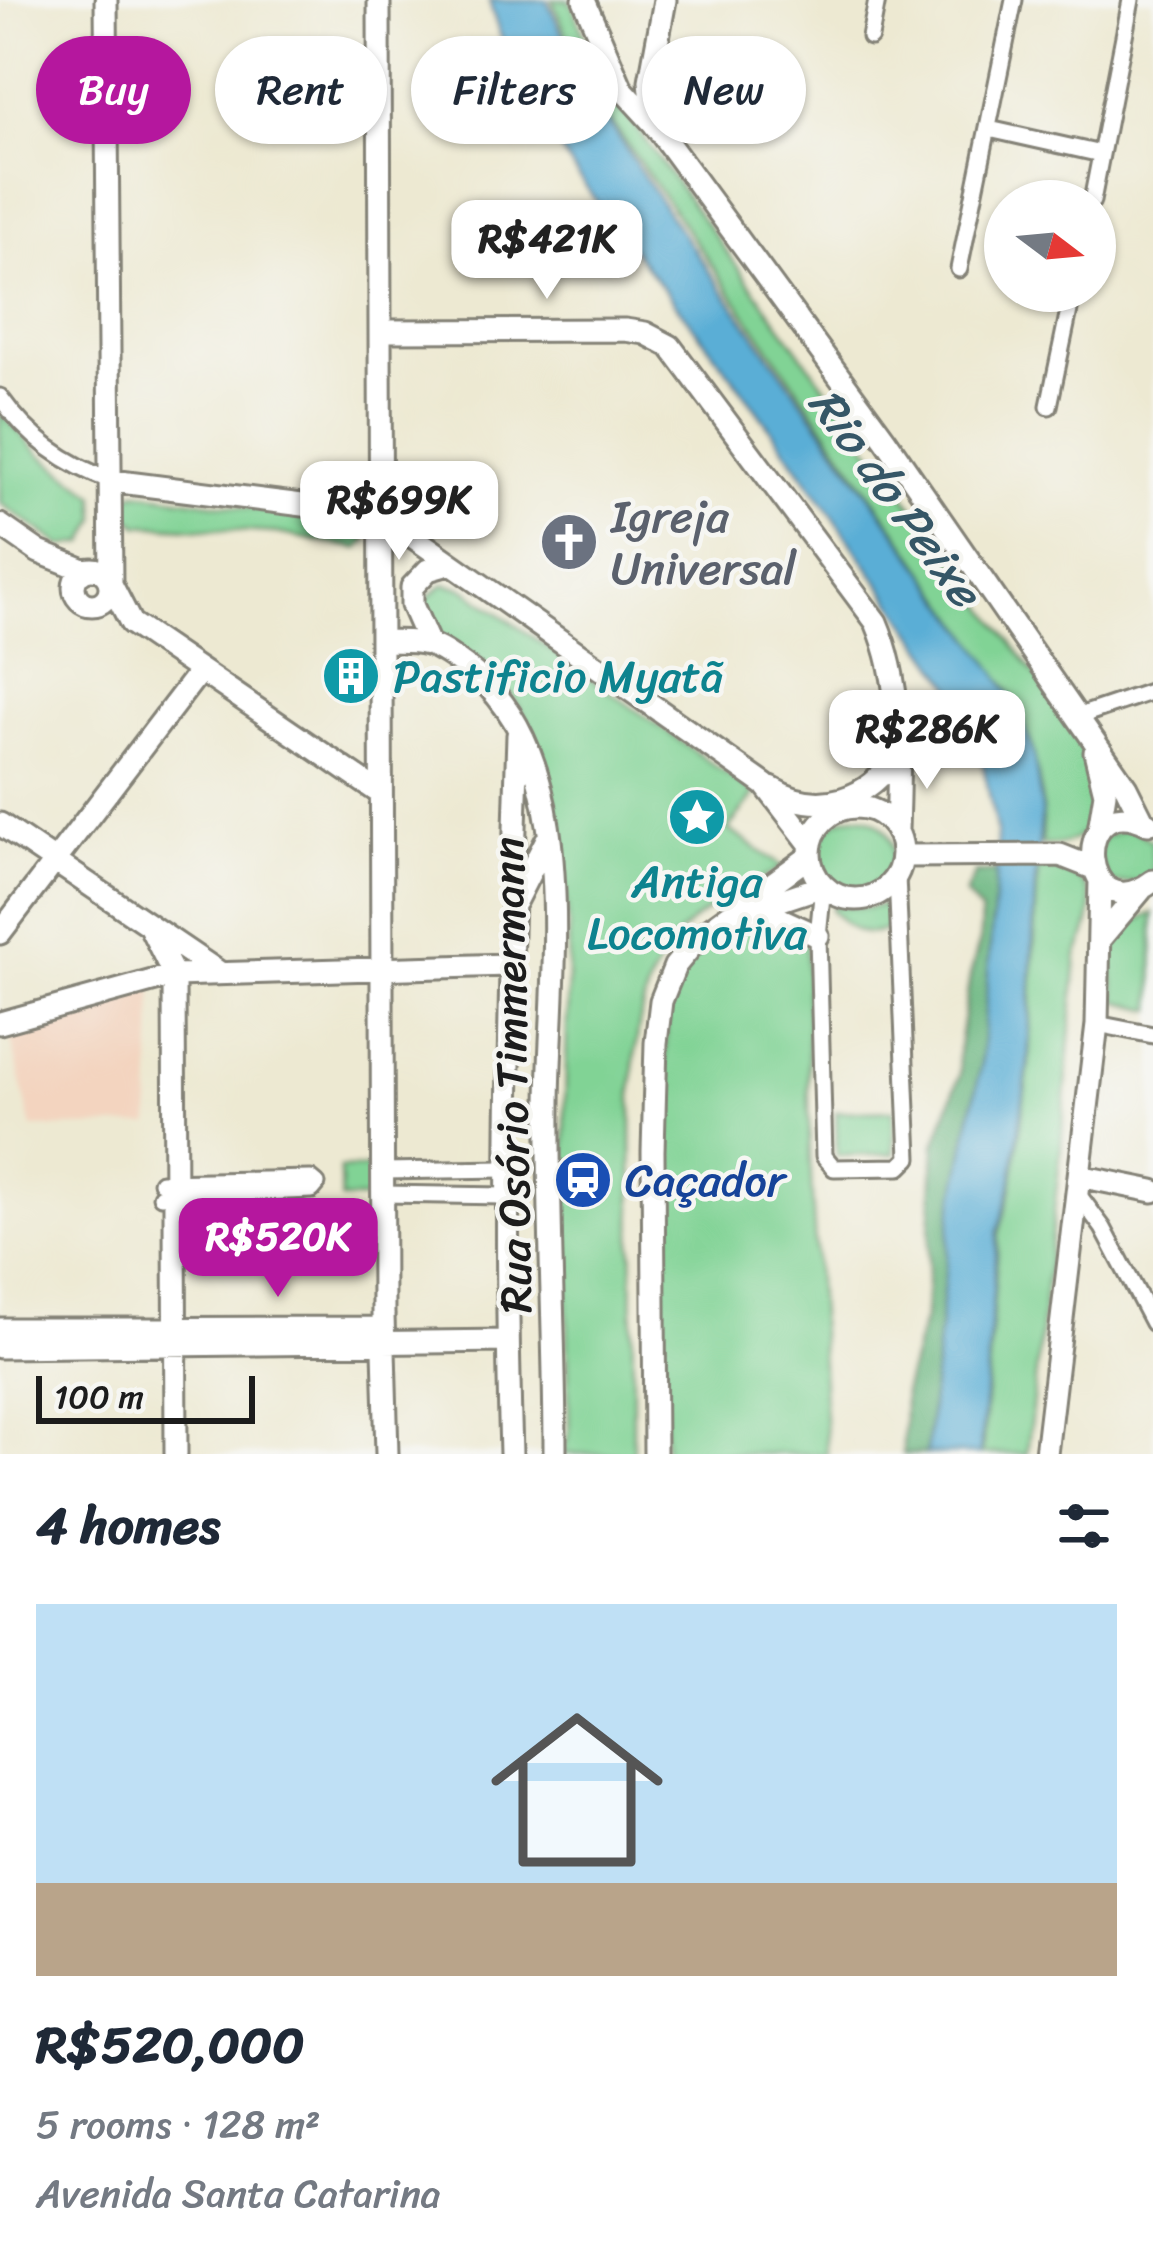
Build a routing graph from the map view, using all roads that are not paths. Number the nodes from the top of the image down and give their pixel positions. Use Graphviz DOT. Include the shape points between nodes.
graph roads {
  1 [pos="106,0"];
  2 [pos="379,0"];
  3 [pos="584,0"];
  4 [pos="664,0"];
  5 [pos="877,0"];
  6 [pos="1014,0"];
  7 [pos="1131,0"];
  8 [pos="598,36"];
  9 [pos="657,36"];
  10 [pos="870,37"];
  11 [pos="618,80"];
  12 [pos="642,114"];
  13 [pos="989,129"];
  14 [pos="669,144"];
  15 [pos="1101,154"];
  16 [pos="1096,180"];
  17 [pos="959,269"];
  18 [pos="1069,312"];
  19 [pos="382,331"];
  20 [pos="0,398"];
  21 [pos="1049,406"];
  22 [pos="112,481"];
  23 [pos="382,515"];
  24 [pos="113,520"];
  25 [pos="0,525"];
  26 [pos="449,564"];
  27 [pos="82,577"];
  28 [pos="111,584"];
  29 [pos="382,640"];
  30 [pos="429,644"];
  31 [pos="200,671"];
  32 [pos="1153,691"];
  33 [pos="1076,718"];
  34 [pos="518,726"];
  35 [pos="1092,740"];
  36 [pos="899,751"];
  37 [pos="765,785"];
  38 [pos="380,794"];
  39 [pos="0,824"];
  40 [pos="1148,824"];
  41 [pos="897,831"];
  42 [pos="550,833"];
  43 [pos="1096,835"];
  44 [pos="810,851"];
  45 [pos="1054,854"];
  46 [pos="55,861"];
  47 [pos="900,866"];
  48 [pos="1096,874"];
  49 [pos="1147,885"];
  50 [pos="823,886"];
  51 [pos="512,908"];
  52 [pos="742,917"];
  53 [pos="149,926"];
  54 [pos="714,927"];
  55 [pos="0,933"];
  56 [pos="818,936"];
  57 [pos="1098,940"];
  58 [pos="508,965"];
  59 [pos="382,966"];
  60 [pos="220,973"];
  61 [pos="167,976"];
  62 [pos="0,1023"];
  63 [pos="1097,1024"];
  64 [pos="1153,1035"];
  65 [pos="505,1169"];
  66 [pos="383,1182"];
  67 [pos="1078,1185"];
  68 [pos="168,1189"];
  69 [pos="1153,1191"];
  70 [pos="505,1196"];
  71 [pos="1153,1323"];
  72 [pos="0,1329"];
  73 [pos="383,1336"];
  74 [pos="169,1339"];
  75 [pos="507,1341"];
  76 [pos="0,1347"];
  77 [pos="163,1454"];
  78 [pos="176,1454"];
  79 [pos="387,1454"];
  80 [pos="512,1454"];
  81 [pos="555,1454"];
  82 [pos="655,1454"];
  83 [pos="1046,1454"];
  1 -- 22 [label="main road"];
  2 -- 19 [label="main road"];
  3 -- 8 [label="main road"];
  4 -- 9 [label="main road"];
  5 -- 10 [label="street"];
  6 -- 13 [label="street"];
  7 -- 15 [label="street"];
  11 -- 12 [label="main road"];
  13 -- 15 [label="street"];
  13 -- 17 [label="street"];
  14 -- 33 [label="main road"];
  15 -- 16 [label="street"];
  18 -- 21 [label="street"];
  19 -- 23 [label="main road"];
  19 -- 36 [label="main road" via="625,330 659,338 876,622 889,658"];
  20 -- 22 [label="street" via="53,453"];
  22 -- 23 [label="main road"];
  22 -- 24 [label="main road"];
  23 -- 26 [label="main road"];
  23 -- 29 [label="main road"];
  24 -- 27 [label="main road"];
  24 -- 28 [label="main road"];
  25 -- 27 [label="main road"];
  26 -- 30 [label="main road" via="412,587"];
  26 -- 37 [label="main road"];
  27 -- 28 [label="main road" via="102,572"];
  27 -- 28 [label="main road" via="86,604 98,604"];
  28 -- 31 [label="main road" via="131,623"];
  29 -- 30 [label="main road, Rua Osório Timmermann"];
  29 -- 38 [label="main road"];
  30 -- 34 [label="main road, Rua Osório Timmermann" via="480,677"];
  31 -- 38 [label="main road"];
  31 -- 46 [label="main road"];
  32 -- 33 [label="street"];
  33 -- 35 [label="main road"];
  34 -- 42 [label="main road, Rua Osório Timmermann"];
  34 -- 51 [label="main road"];
  35 -- 40 [label="main road"];
  35 -- 43 [label="main road" via="1106,793"];
  36 -- 37 [label="main road" via="875,783 840,801 801,801"];
  36 -- 41 [label="main road"];
  37 -- 44 [label="main road"];
  38 -- 59 [label="main road"];
  39 -- 46 [label="main road"];
  40 -- 43 [label="main road" via="1120,818"];
  41 -- 44 [label="main road" via="880,813 855,806 821,822"];
  41 -- 47 [label="main road"];
  42 -- 51 [label="main road"];
  42 -- 81 [label="main road, Rua Osório Timmermann"];
  43 -- 45 [label="main road"];
  43 -- 48 [label="main road"];
  44 -- 50 [label="main road"];
  44 -- 54 [label="main road"];
  45 -- 47 [label="main road"];
  45 -- 48 [label="main road"];
  46 -- 53 [label="main road"];
  46 -- 55 [label="main road"];
  47 -- 50 [label="main road" via="880,894 856,900"];
  47 -- 56 [label="street" via="906,1164 827,1163"];
  48 -- 49 [label="main road" via="1119,891"];
  48 -- 57 [label="main road"];
  49 -- 57 [label="main road"];
  50 -- 52 [label="main road"];
  50 -- 56 [label="street"];
  51 -- 58 [label="main road"];
  52 -- 54 [label="main road"];
  52 -- 56 [label="main road" via="783,920"];
  53 -- 60 [label="main road"];
  53 -- 61 [label="main road"];
  54 -- 82 [label="main road" via="675,966 657,1026"];
  57 -- 63 [label="main road"];
  58 -- 59 [label="main road"];
  58 -- 65 [label="main road"];
  59 -- 60 [label="main road"];
  59 -- 66 [label="main road"];
  60 -- 61 [label="main road"];
  61 -- 62 [label="main road"];
  61 -- 68 [label="main road"];
  63 -- 64 [label="street"];
  63 -- 67 [label="main road"];
  65 -- 66 [label="street"];
  65 -- 70 [label="main road"];
  66 -- 70 [label="street"];
  66 -- 73 [label="main road"];
  67 -- 69 [label="main road"];
  67 -- 71 [label="street"];
  67 -- 83 [label="main road"];
  68 -- 68 [label="street" via="312,1190 317,1184 311,1179"];
  68 -- 74 [label="main road"];
  70 -- 75 [label="main road"];
  72 -- 74 [label="main road"];
  73 -- 74 [label="main road"];
  73 -- 75 [label="main road"];
  73 -- 79 [label="main road"];
  74 -- 76 [label="main road"];
  74 -- 77 [label="main road"];
  74 -- 78 [label="main road"];
  75 -- 80 [label="main road"];
}
